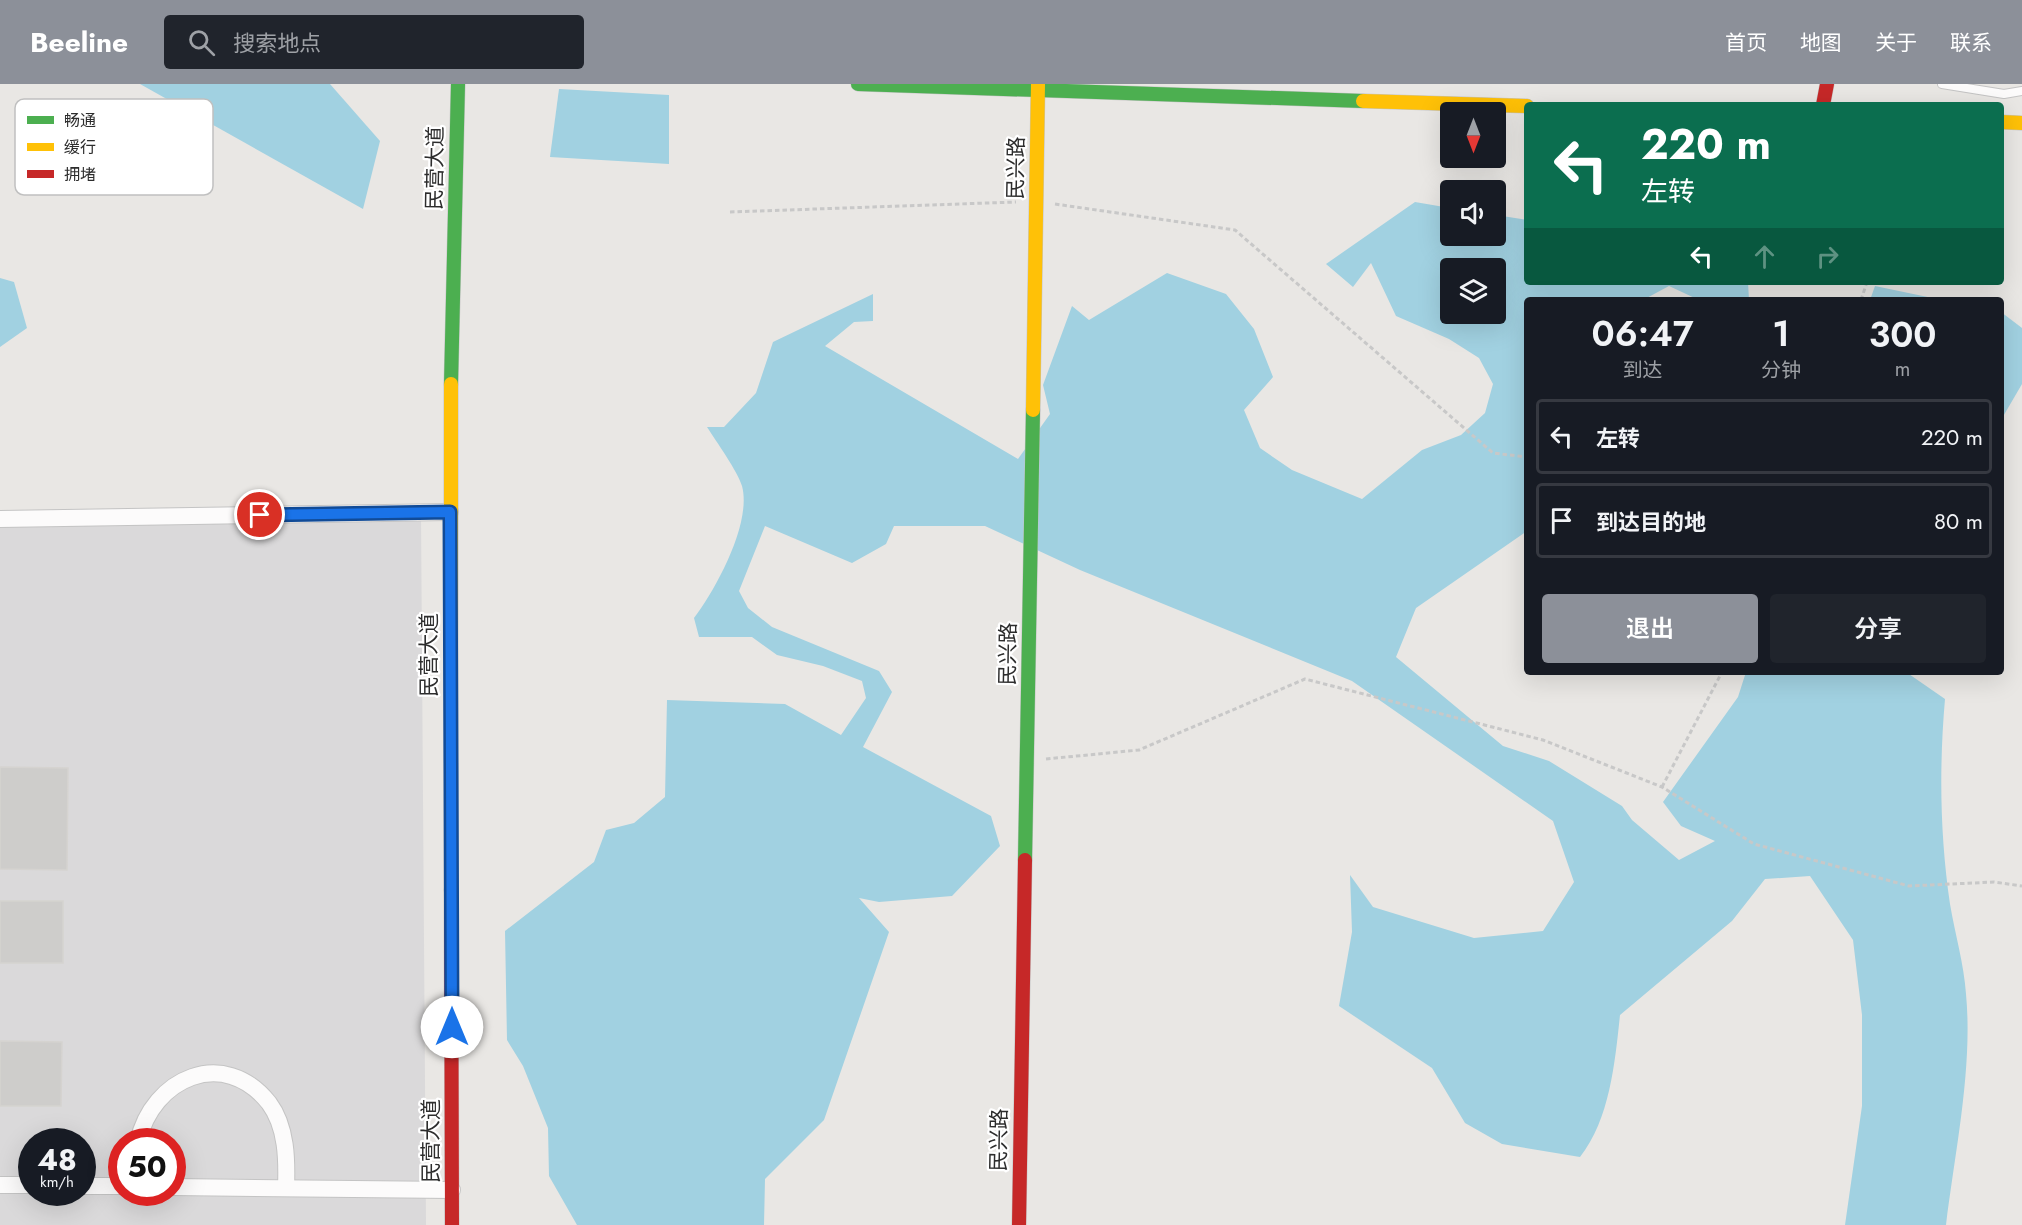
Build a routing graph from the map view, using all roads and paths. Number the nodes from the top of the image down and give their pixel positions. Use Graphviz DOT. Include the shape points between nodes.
graph roads {
  1 [pos="458,84"];
  2 [pos="858,84"];
  3 [pos="1827,84"];
  4 [pos="1942,84"];
  5 [pos="1038,87"];
  6 [pos="2022,91"];
  7 [pos="1823,102"];
  8 [pos="1524,106"];
  9 [pos="2004,122"];
  10 [pos="2022,123"];
  11 [pos="1036,201"];
  12 [pos="730,212"];
  13 [pos="1524,457"];
  14 [pos="450,512"];
  15 [pos="0,519"];
  16 [pos="1720,675"];
  17 [pos="1027,761"];
  18 [pos="1662,787"];
  19 [pos="2022,886"];
  20 [pos="140,1128"];
  21 [pos="0,1185"];
  22 [pos="18,1185"];
  23 [pos="186,1187"];
  24 [pos="286,1188"];
  25 [pos="452,1190"];
  26 [pos="452,1225"];
  27 [pos="1018,1225"];
  1 -- 14 [label="main road, 民营大道"];
  2 -- 5 [label="main road"];
  3 -- 7 [label="main road"];
  4 -- 6 [label="lane" via="2004,94"];
  5 -- 8 [label="main road"];
  5 -- 11 [label="main road, 民兴路"];
  9 -- 10 [label="main road"];
  11 -- 12 [label="path"];
  11 -- 13 [label="path" via="1235,230 1493,453"];
  11 -- 17 [label="main road, 民兴路"];
  14 -- 15 [label="street"];
  14 -- 25 [label="main road, 民营大道"];
  16 -- 18 [label="path"];
  17 -- 18 [label="path" via="1139,750 1305,679 1543,740"];
  17 -- 27 [label="main road, 民兴路"];
  18 -- 19 [label="path" via="1754,844 1909,886 1994,882"];
  20 -- 24 [label="street" via="157,1100 177,1083 200,1073 234,1077 255,1088 270,1105 287,1156"];
  21 -- 22 [label="street"];
  23 -- 24 [label="street"];
  24 -- 25 [label="street"];
  25 -- 26 [label="main road, 民营大道"];
}
